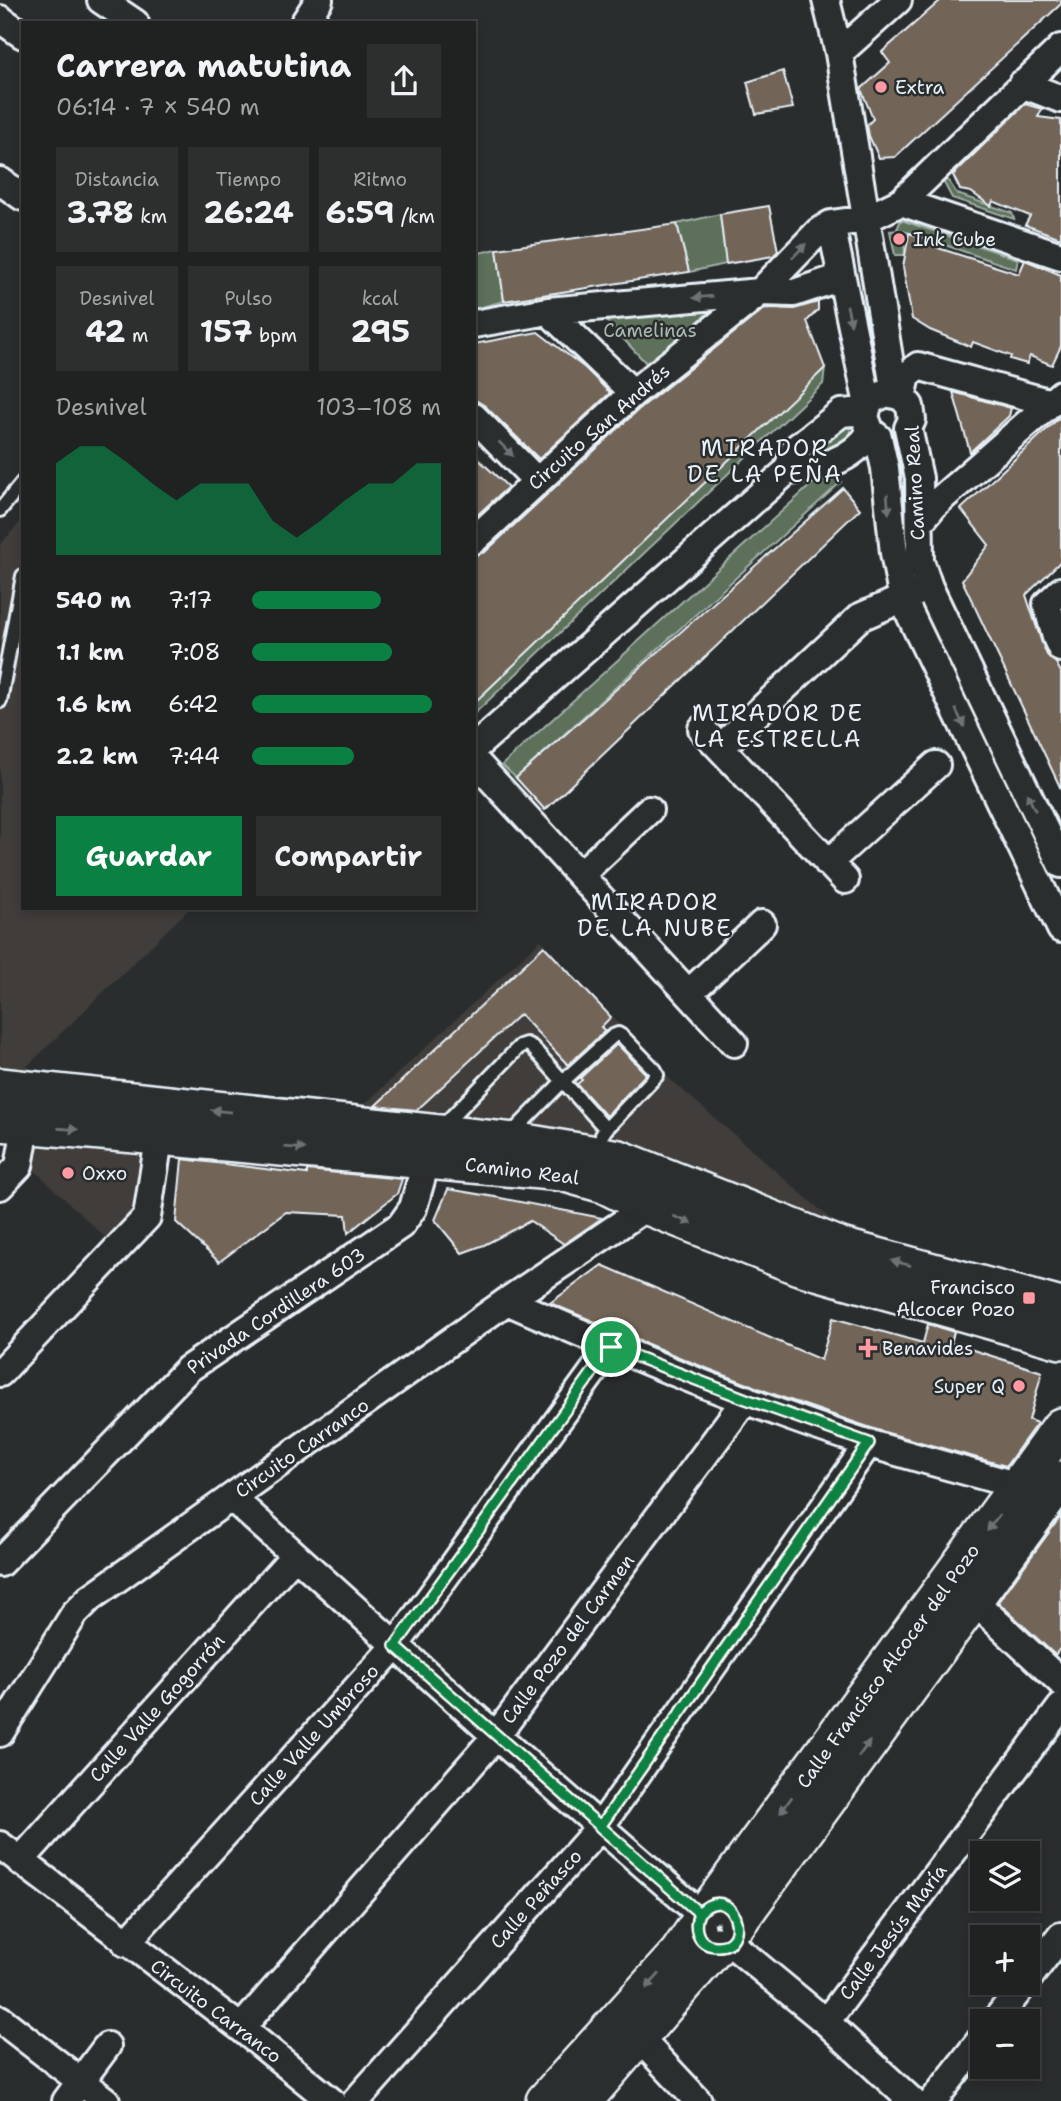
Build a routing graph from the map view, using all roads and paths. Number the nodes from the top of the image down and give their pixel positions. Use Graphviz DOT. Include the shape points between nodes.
graph roads {
  1 [pos="101,0"];
  2 [pos="319,0"];
  3 [pos="826,0"];
  4 [pos="898,0"];
  5 [pos="0,19"];
  6 [pos="132,21"];
  7 [pos="305,21"];
  8 [pos="21,34"];
  9 [pos="1061,48"];
  10 [pos="839,53"];
  11 [pos="1022,84"];
  12 [pos="1061,99"];
  13 [pos="0,181"];
  14 [pos="21,196"];
  15 [pos="901,202"];
  16 [pos="866,219"];
  17 [pos="831,224"];
  18 [pos="1061,256"];
  19 [pos="841,277"];
  20 [pos="760,292"];
  21 [pos="548,311"];
  22 [pos="476,324"];
  23 [pos="633,393"];
  24 [pos="1056,398"];
  25 [pos="904,408"];
  26 [pos="476,419"];
  27 [pos="871,421"];
  28 [pos="787,471"];
  29 [pos="537,481"];
  30 [pos="21,484"];
  31 [pos="0,510"];
  32 [pos="920,522"];
  33 [pos="476,538"];
  34 [pos="21,587"];
  35 [pos="929,587"];
  36 [pos="1054,597"];
  37 [pos="903,600"];
  38 [pos="1061,648"];
  39 [pos="0,701"];
  40 [pos="702,729"];
  41 [pos="476,746"];
  42 [pos="721,747"];
  43 [pos="476,762"];
  44 [pos="936,765"];
  45 [pos="649,810"];
  46 [pos="1061,864"];
  47 [pos="579,875"];
  48 [pos="762,924"];
  49 [pos="1061,929"];
  50 [pos="689,993"];
  51 [pos="734,1043"];
  52 [pos="563,1081"];
  53 [pos="14,1106"];
  54 [pos="162,1120"];
  55 [pos="505,1141"];
  56 [pos="599,1141"];
  57 [pos="430,1147"];
  58 [pos="0,1186"];
  59 [pos="648,1206"];
  60 [pos="507,1301"];
  61 [pos="1061,1307"];
  62 [pos="1061,1340"];
  63 [pos="611,1347"];
  64 [pos="0,1373"];
  65 [pos="746,1399"];
  66 [pos="1061,1427"];
  67 [pos="869,1443"];
  68 [pos="1061,1480"];
  69 [pos="1019,1486"];
  70 [pos="232,1498"];
  71 [pos="295,1555"];
  72 [pos="0,1563"];
  73 [pos="962,1590"];
  74 [pos="395,1646"];
  75 [pos="1061,1682"];
  76 [pos="1061,1707"];
  77 [pos="0,1733"];
  78 [pos="496,1736"];
  79 [pos="600,1827"];
  80 [pos="10,1853"];
  81 [pos="715,1926"];
  82 [pos="1061,1937"];
  83 [pos="126,1943"];
  84 [pos="1040,1963"];
  85 [pos="1015,1995"];
  86 [pos="1004,2009"];
  87 [pos="0,2019"];
  88 [pos="826,2022"];
  89 [pos="241,2028"];
  90 [pos="639,2038"];
  91 [pos="107,2046"];
  92 [pos="970,2053"];
  93 [pos="74,2091"];
  94 [pos="106,2101"];
  95 [pos="331,2101"];
  96 [pos="356,2101"];
  97 [pos="545,2101"];
  98 [pos="583,2101"];
  99 [pos="698,2101"];
  100 [pos="912,2101"];
  101 [pos="933,2101"];
  1 -- 6 [label="street"];
  2 -- 7 [label="street"];
  3 -- 10 [label="street, Camino Real"];
  4 -- 10 [label="street"];
  5 -- 8 [label="street"];
  9 -- 11 [label="street"];
  10 -- 16 [label="street, Camino Real"];
  11 -- 12 [label="street"];
  11 -- 15 [label="street"];
  13 -- 14 [label="street"];
  15 -- 16 [label="street"];
  15 -- 18 [label="street"];
  16 -- 17 [label="street"];
  16 -- 25 [label="street, Camino Real"];
  17 -- 19 [label="street, Camino Real"];
  20 -- 17 [label="street, Circuito San Andrés, one-way"];
  19 -- 20 [label="street" via="794,293"];
  19 -- 27 [label="street, Camino Real, one-way"];
  20 -- 21 [label="street, one-way"];
  20 -- 23 [label="street, Circuito San Andrés"];
  21 -- 22 [label="street"];
  21 -- 23 [label="street"];
  23 -- 29 [label="street, Circuito San Andrés"];
  24 -- 25 [label="street" via="918,366 907,376"];
  24 -- 32 [label="street"];
  25 -- 27 [label="street" via="880,395"];
  25 -- 27 [label="street" via="895,439 886,440"];
  25 -- 32 [label="street, Camino Real" via="919,478"];
  26 -- 29 [label="street, one-way"];
  27 -- 28 [label="street" via="862,446 853,453 812,469"];
  27 -- 28 [label="street" via="841,413 794,449"];
  27 -- 37 [label="street, Camino Real, one-way" via="885,468"];
  28 -- 41 [label="street"];
  29 -- 33 [label="street, Circuito San Andrés"];
  30 -- 31 [label="lane"];
  32 -- 35 [label="street, Camino Real" via="920,561"];
  34 -- 39 [label="lane"];
  35 -- 37 [label="street"];
  46 -- 35 [label="street, Camino Real, one-way"];
  36 -- 38 [label="street"];
  37 -- 42 [label="street" via="860,617"];
  37 -- 49 [label="street, Camino Real, one-way"];
  40 -- 42 [label="street"];
  42 -- 44 [label="street" via="837,872"];
  43 -- 47 [label="street"];
  45 -- 47 [label="street"];
  47 -- 50 [label="street"];
  48 -- 50 [label="street"];
  50 -- 51 [label="street"];
  52 -- 55 [label="lane"];
  52 -- 56 [label="lane"];
  52 -- 56 [label="lane" via="618,1034 655,1070 654,1080"];
  52 -- 57 [label="lane" via="532,1047 520,1046"];
  53 -- 54 [label="street, Camino Real"];
  53 -- 58 [label="street" via="19,1166"];
  54 -- 57 [label="street, Camino Real"];
  54 -- 64 [label="street" via="147,1217"];
  55 -- 56 [label="street, Camino Real"];
  55 -- 57 [label="street, Camino Real"];
  61 -- 56 [label="street, Camino Real, one-way" via="841,1247 619,1159"];
  57 -- 59 [label="street, Camino Real" via="562,1172 604,1184"];
  57 -- 72 [label="street, Privada Cordillera 603" via="413,1208 401,1225 188,1369"];
  59 -- 60 [label="street, Circuito Carranco"];
  59 -- 62 [label="street, Camino Real, one-way" via="799,1266"];
  60 -- 63 [label="street"];
  60 -- 70 [label="street, Circuito Carranco"];
  63 -- 65 [label="street"];
  63 -- 74 [label="street, Calle Valle Umbroso"];
  65 -- 67 [label="street"];
  65 -- 78 [label="street, Calle Pozo del Carmen"];
  66 -- 69 [label="street, Calle Francisco Alcocer del Pozo"];
  67 -- 69 [label="street"];
  67 -- 79 [label="street, Calle Peñasco"];
  68 -- 73 [label="street, Calle Francisco Alcocer del Pozo"];
  69 -- 73 [label="street, Calle Francisco Alcocer del Pozo, one-way"];
  70 -- 71 [label="street"];
  70 -- 77 [label="street, Circuito Carranco" via="75,1613"];
  71 -- 74 [label="street"];
  71 -- 80 [label="street, Calle Valle Gogorrón"];
  73 -- 75 [label="street"];
  73 -- 81 [label="street, Calle Francisco Alcocer del Pozo"];
  74 -- 78 [label="street"];
  74 -- 83 [label="street, Calle Valle Umbroso"];
  76 -- 88 [label="street, Calle Jesús María"];
  78 -- 79 [label="street"];
  78 -- 89 [label="street, Calle Pozo del Carmen"];
  79 -- 81 [label="street"];
  79 -- 96 [label="street, Calle Peñasco"];
  80 -- 83 [label="street, Circuito Carranco"];
  81 -- 88 [label="street"];
  81 -- 90 [label="street, Calle Francisco Alcocer del Pozo"];
  81 -- 97 [label="street, Calle Francisco Alcocer del Pozo, one-way" via="679,1953"];
  82 -- 84 [label="street"];
  83 -- 89 [label="street, Circuito Carranco"];
  85 -- 86 [label="street"];
  87 -- 93 [label="street"];
  88 -- 100 [label="street"];
  89 -- 95 [label="street, Circuito Carranco"];
  90 -- 98 [label="street, Calle Francisco Alcocer del Pozo"];
  90 -- 99 [label="street"];
  91 -- 93 [label="street"];
  92 -- 101 [label="street"];
  93 -- 94 [label="street"];
}
